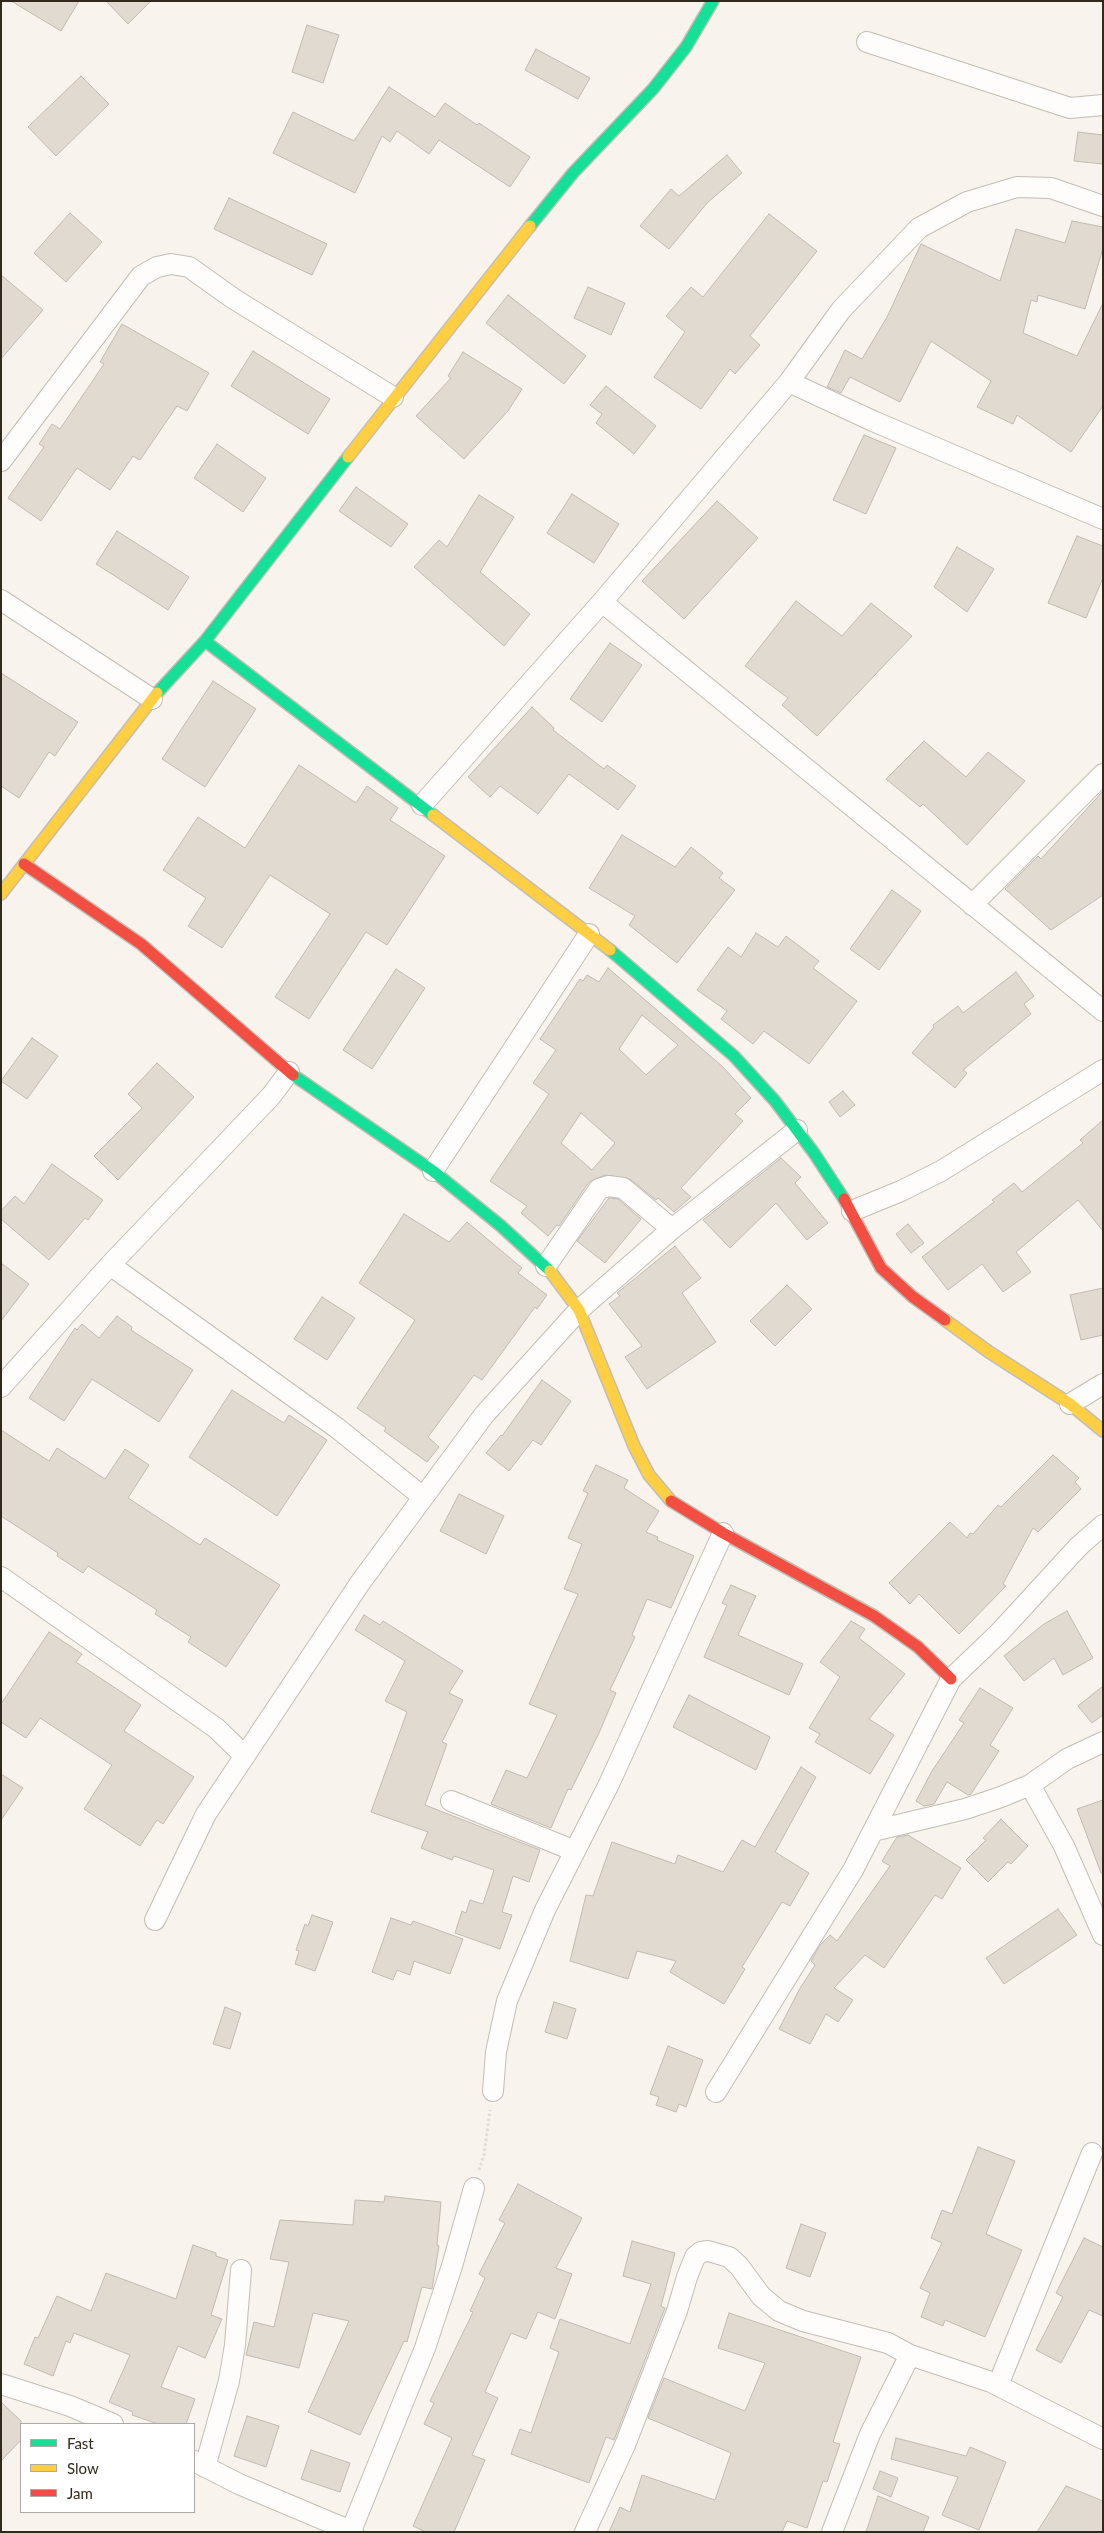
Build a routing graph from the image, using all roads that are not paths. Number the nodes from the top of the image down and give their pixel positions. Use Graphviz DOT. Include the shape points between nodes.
graph roads {
  1 [pos="713,1"];
  2 [pos="867,42"];
  3 [pos="1103,105"];
  4 [pos="1103,206"];
  5 [pos="789,382"];
  6 [pos="394,398"];
  7 [pos="1,460"];
  8 [pos="1103,519"];
  9 [pos="1,600"];
  10 [pos="602,602"];
  11 [pos="205,641"];
  12 [pos="152,699"];
  13 [pos="1103,774"];
  14 [pos="422,805"];
  15 [pos="24,864"];
  16 [pos="1,894"];
  17 [pos="972,905"];
  18 [pos="589,934"];
  19 [pos="1103,1011"];
  20 [pos="1103,1070"];
  21 [pos="288,1072"];
  22 [pos="797,1130"];
  23 [pos="433,1171"];
  24 [pos="852,1211"];
  25 [pos="672,1229"];
  26 [pos="110,1265"];
  27 [pos="546,1266"];
  28 [pos="579,1310"];
  29 [pos="1103,1384"];
  30 [pos="1,1387"];
  31 [pos="1070,1404"];
  32 [pos="1103,1431"];
  33 [pos="423,1497"];
  34 [pos="1103,1525"];
  35 [pos="723,1533"];
  36 [pos="1,1577"];
  37 [pos="951,1678"];
  38 [pos="1103,1742"];
  39 [pos="245,1756"];
  40 [pos="1030,1785"];
  41 [pos="451,1801"];
  42 [pos="873,1831"];
  43 [pos="575,1850"];
  44 [pos="155,1920"];
  45 [pos="1103,1935"];
  46 [pos="493,2091"];
  47 [pos="716,2092"];
  48 [pos="1092,2153"];
  49 [pos="474,2188"];
  50 [pos="241,2270"];
  51 [pos="910,2355"];
  52 [pos="1,2384"];
  53 [pos="998,2386"];
  54 [pos="111,2423"];
  55 [pos="1103,2439"];
  56 [pos="199,2464"];
  57 [pos="352,2531"];
  58 [pos="585,2532"];
  59 [pos="832,2532"];
  1 -- 6 [label="street" via="686,47 653,89 573,173"];
  2 -- 3 [label="street" via="1070,108"];
  4 -- 5 [label="street" via="1051,188 1018,187 967,202 919,228 841,310"];
  5 -- 8 [label="street"];
  5 -- 10 [label="street"];
  6 -- 7 [label="street" via="234,299 190,267 157,266 141,276"];
  6 -- 11 [label="street"];
  9 -- 12 [label="street"];
  10 -- 14 [label="street"];
  10 -- 17 [label="street"];
  11 -- 12 [label="street"];
  11 -- 14 [label="street"];
  12 -- 15 [label="street"];
  13 -- 17 [label="street"];
  14 -- 18 [label="street"];
  15 -- 16 [label="street"];
  15 -- 21 [label="street" via="141,944"];
  17 -- 19 [label="street"];
  18 -- 22 [label="street" via="734,1056"];
  18 -- 23 [label="street"];
  20 -- 24 [label="street" via="941,1171"];
  21 -- 23 [label="street"];
  21 -- 26 [label="street" via="271,1096"];
  22 -- 24 [label="street"];
  22 -- 25 [label="street"];
  23 -- 27 [label="street"];
  24 -- 31 [label="street" via="882,1268 912,1298"];
  25 -- 27 [label="street" via="623,1188 608,1186 598,1189"];
  25 -- 28 [label="street"];
  26 -- 30 [label="street"];
  26 -- 33 [label="street" via="337,1428"];
  27 -- 28 [label="street"];
  28 -- 33 [label="street" via="484,1415"];
  28 -- 35 [label="street" via="649,1475 667,1498"];
  29 -- 31 [label="street"];
  31 -- 32 [label="street"];
  33 -- 39 [label="street" via="360,1583"];
  34 -- 37 [label="street"];
  35 -- 37 [label="street" via="874,1616 918,1647"];
  35 -- 43 [label="street"];
  36 -- 39 [label="street" via="216,1728"];
  37 -- 42 [label="street"];
  38 -- 40 [label="street" via="1068,1759"];
  39 -- 44 [label="street" via="206,1814"];
  40 -- 42 [label="street" via="965,1809"];
  40 -- 45 [label="street" via="1064,1846"];
  41 -- 43 [label="street"];
  42 -- 47 [label="street" via="853,1870"];
  43 -- 46 [label="street" via="545,1910 507,2001 496,2052"];
  48 -- 53 [label="street"];
  49 -- 57 [label="street" via="425,2348"];
  50 -- 56 [label="street" via="229,2381"];
  51 -- 53 [label="street"];
  51 -- 58 [label="street" via="888,2343 802,2321 779,2311 761,2296 729,2257 701,2252 695,2257 687,2277 625,2445"];
  51 -- 59 [label="street" via="870,2434"];
  52 -- 54 [label="street"];
  53 -- 55 [label="street"];
  56 -- 57 [label="street"];
}
